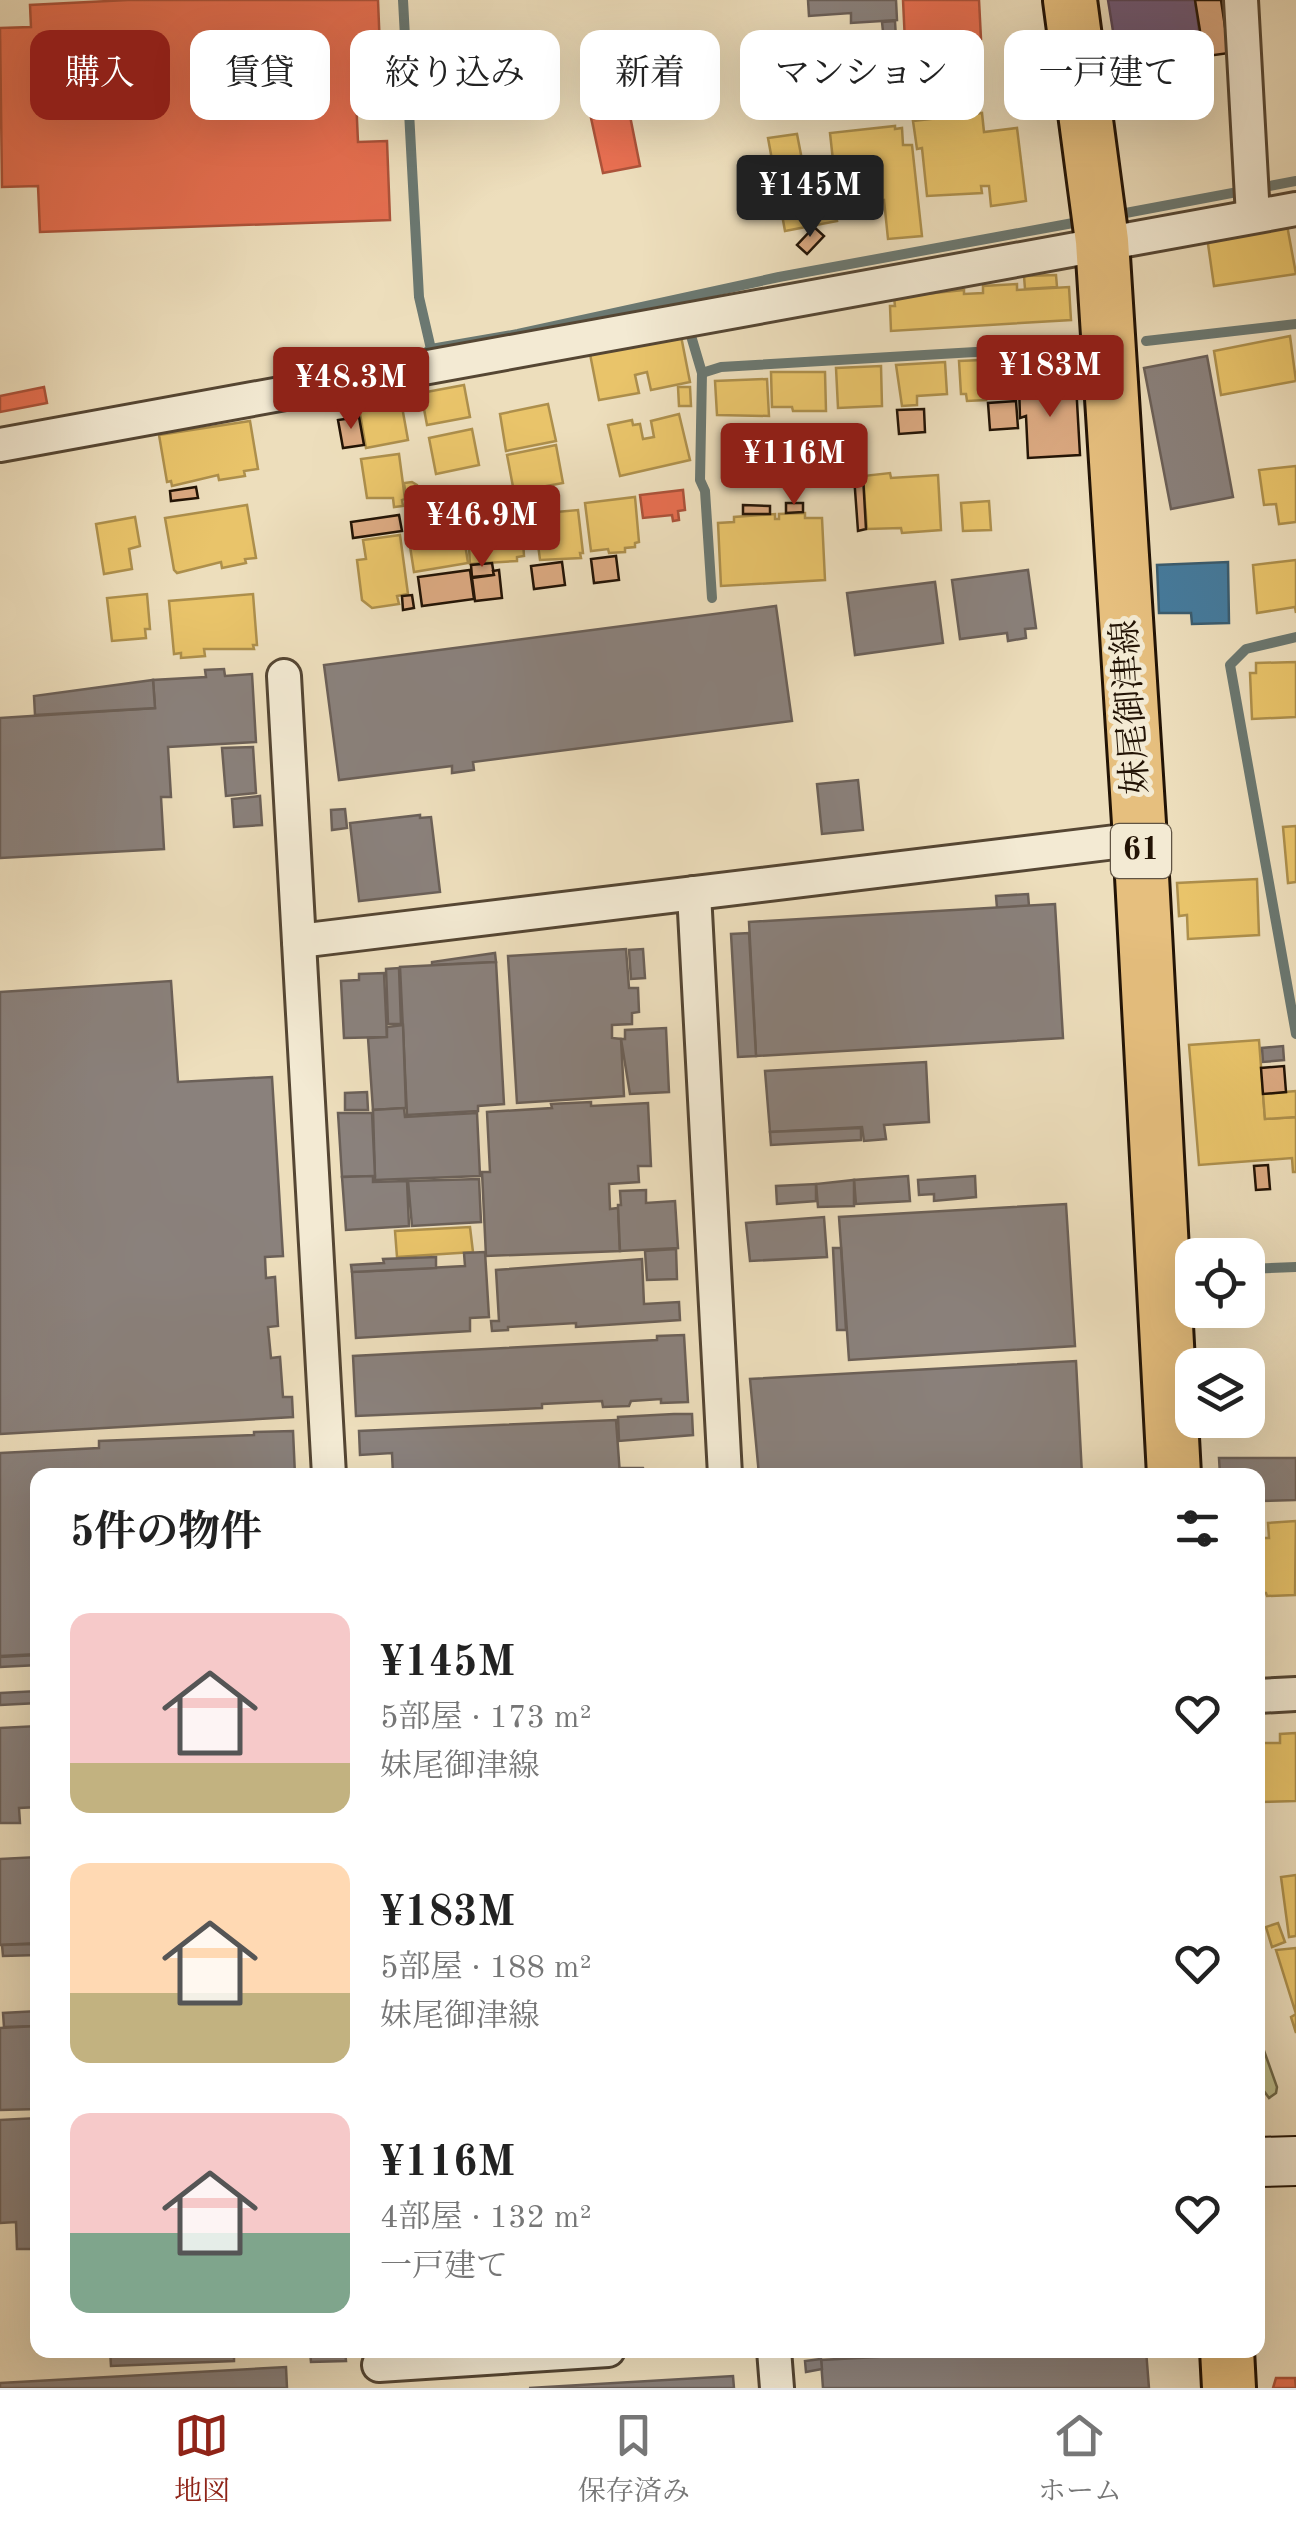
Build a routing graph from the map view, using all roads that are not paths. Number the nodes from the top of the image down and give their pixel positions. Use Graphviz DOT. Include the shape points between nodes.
graph roads {
  1 [pos="1070,0"];
  2 [pos="1241,0"];
  3 [pos="1251,196"];
  4 [pos="1296,208"];
  5 [pos="1100,226"];
  6 [pos="0,445"];
  7 [pos="284,676"];
  8 [pos="1140,840"];
  9 [pos="694,893"];
  10 [pos="299,941"];
  11 [pos="329,1468"];
  12 [pos="725,1468"];
  13 [pos="1174,1468"];
  14 [pos="1296,1694"];
  15 [pos="1265,1696"];
  16 [pos="1296,2161"];
  17 [pos="1265,2162"];
  18 [pos="506,2358"];
  19 [pos="774,2358"];
  20 [pos="1227,2358"];
  21 [pos="379,2368"];
  22 [pos="776,2388"];
  23 [pos="1229,2388"];
  1 -- 5 [label="main road, 妹尾御津線 / 61"];
  2 -- 3 [label="street"];
  3 -- 4 [label="street"];
  3 -- 5 [label="street"];
  5 -- 6 [label="street" via="312,390"];
  5 -- 8 [label="main road, 妹尾御津線 / 61"];
  7 -- 10 [label="street"];
  8 -- 9 [label="street"];
  8 -- 13 [label="main road, 妹尾御津線 / 61"];
  9 -- 10 [label="street"];
  9 -- 12 [label="street"];
  10 -- 11 [label="street"];
  14 -- 15 [label="street"];
  16 -- 17 [label="street"];
  18 -- 21 [label="street"];
  19 -- 22 [label="street"];
  20 -- 23 [label="main road"];
}
